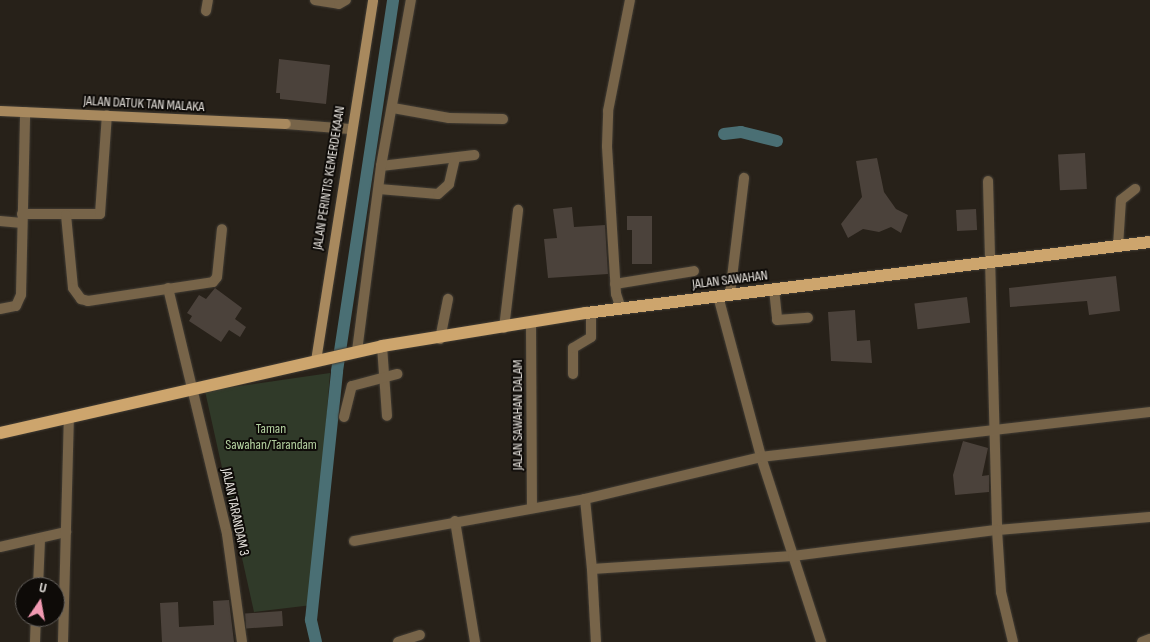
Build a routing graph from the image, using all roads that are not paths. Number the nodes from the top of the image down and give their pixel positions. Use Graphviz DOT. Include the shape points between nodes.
graph roads {
  1 [pos="208,0"];
  2 [pos="315,0"];
  3 [pos="346,0"];
  4 [pos="373,0"];
  5 [pos="411,0"];
  6 [pos="630,0"];
  7 [pos="206,11"];
  8 [pos="393,108"];
  9 [pos="0,112"];
  10 [pos="25,112"];
  11 [pos="107,115"];
  12 [pos="503,119"];
  13 [pos="286,124"];
  14 [pos="350,129"];
  15 [pos="474,155"];
  16 [pos="455,159"];
  17 [pos="381,166"];
  18 [pos="744,178"];
  19 [pos="988,181"];
  20 [pos="379,189"];
  21 [pos="1135,190"];
  22 [pos="518,210"];
  23 [pos="66,215"];
  24 [pos="22,219"];
  25 [pos="0,221"];
  26 [pos="222,229"];
  27 [pos="1150,242"];
  28 [pos="1118,246"];
  29 [pos="992,263"];
  30 [pos="694,271"];
  31 [pos="615,284"];
  32 [pos="168,288"];
  33 [pos="774,290"];
  34 [pos="724,295"];
  35 [pos="448,299"];
  36 [pos="0,309"];
  37 [pos="621,309"];
  38 [pos="591,313"];
  39 [pos="808,318"];
  40 [pos="531,323"];
  41 [pos="504,328"];
  42 [pos="440,339"];
  43 [pos="382,346"];
  44 [pos="354,351"];
  45 [pos="320,360"];
  46 [pos="397,374"];
  47 [pos="573,374"];
  48 [pos="383,376"];
  49 [pos="193,389"];
  50 [pos="1150,412"];
  51 [pos="387,416"];
  52 [pos="344,417"];
  53 [pos="69,418"];
  54 [pos="996,430"];
  55 [pos="0,433"];
  56 [pos="761,457"];
  57 [pos="585,499"];
  58 [pos="532,507"];
  59 [pos="1150,517"];
  60 [pos="455,521"];
  61 [pos="998,530"];
  62 [pos="66,532"];
  63 [pos="40,539"];
  64 [pos="354,541"];
  65 [pos="0,547"];
  66 [pos="793,556"];
  67 [pos="592,569"];
  68 [pos="38,577"];
  69 [pos="36,627"];
  70 [pos="420,634"];
  71 [pos="1150,639"];
  72 [pos="35,642"];
  73 [pos="63,642"];
  74 [pos="242,642"];
  75 [pos="398,642"];
  76 [pos="475,642"];
  77 [pos="596,642"];
  78 [pos="821,642"];
  79 [pos="1013,642"];
  80 [pos="1142,642"];
  1 -- 7 [label="street"];
  2 -- 3 [label="street" via="339,4"];
  4 -- 14 [label="main road, JALAN PERINTIS KEMERDEKAAN"];
  5 -- 8 [label="street"];
  6 -- 31 [label="street" via="608,111"];
  8 -- 12 [label="street" via="448,118"];
  8 -- 17 [label="street"];
  9 -- 10 [label="main road, JALAN DATUK TAN MALAKA"];
  10 -- 11 [label="main road, JALAN DATUK TAN MALAKA"];
  10 -- 24 [label="street"];
  11 -- 13 [label="main road, JALAN DATUK TAN MALAKA"];
  11 -- 23 [label="street" via="102,212 95,216"];
  13 -- 14 [label="street"];
  14 -- 45 [label="main road, JALAN PERINTIS KEMERDEKAAN"];
  15 -- 16 [label="street"];
  16 -- 17 [label="street"];
  16 -- 20 [label="street" via="450,184 438,194"];
  17 -- 20 [label="street"];
  18 -- 34 [label="street"];
  19 -- 29 [label="street"];
  20 -- 44 [label="street"];
  21 -- 28 [label="street" via="1120,200"];
  22 -- 41 [label="street"];
  23 -- 24 [label="street"];
  23 -- 32 [label="street" via="73,288 81,299"];
  24 -- 25 [label="street"];
  24 -- 36 [label="street" via="21,295 16,306"];
  26 -- 32 [label="street" via="216,280 193,287"];
  27 -- 28 [label="main road, JALAN SAWAHAN"];
  28 -- 29 [label="main road, JALAN SAWAHAN"];
  29 -- 33 [label="main road, JALAN SAWAHAN"];
  29 -- 54 [label="street"];
  30 -- 31 [label="street"];
  31 -- 37 [label="street"];
  32 -- 49 [label="street, JALAN TARANDAM 3"];
  33 -- 34 [label="main road, JALAN SAWAHAN"];
  33 -- 39 [label="street" via="777,320"];
  34 -- 37 [label="main road, JALAN SAWAHAN"];
  34 -- 56 [label="street"];
  35 -- 42 [label="street"];
  37 -- 38 [label="main road, JALAN SAWAHAN"];
  38 -- 40 [label="main road, JALAN SAWAHAN"];
  38 -- 47 [label="street" via="591,337 573,348"];
  40 -- 41 [label="main road, JALAN SAWAHAN"];
  40 -- 58 [label="street, JALAN SAWAHAN DALAM"];
  41 -- 42 [label="main road, JALAN SAWAHAN"];
  42 -- 43 [label="main road, JALAN SAWAHAN"];
  43 -- 44 [label="main road, JALAN SAWAHAN"];
  43 -- 48 [label="street"];
  44 -- 45 [label="main road, JALAN SAWAHAN"];
  45 -- 49 [label="main road, JALAN SAWAHAN"];
  46 -- 48 [label="street"];
  48 -- 51 [label="street"];
  48 -- 52 [label="street" via="352,386"];
  49 -- 53 [label="main road, JALAN SAWAHAN"];
  49 -- 74 [label="street, JALAN TARANDAM 3" via="227,534"];
  50 -- 54 [label="street"];
  53 -- 55 [label="main road, JALAN SAWAHAN"];
  53 -- 62 [label="street"];
  54 -- 56 [label="street"];
  54 -- 61 [label="street"];
  56 -- 57 [label="street"];
  56 -- 66 [label="street"];
  57 -- 58 [label="street"];
  57 -- 67 [label="street"];
  58 -- 60 [label="street"];
  59 -- 61 [label="street"];
  60 -- 64 [label="street"];
  60 -- 76 [label="street"];
  61 -- 66 [label="street"];
  61 -- 79 [label="street" via="1001,592"];
  62 -- 63 [label="street"];
  62 -- 73 [label="street"];
  63 -- 65 [label="street"];
  63 -- 68 [label="street"];
  66 -- 67 [label="street"];
  66 -- 78 [label="street"];
  67 -- 77 [label="street"];
  69 -- 72 [label="street"];
  70 -- 75 [label="street"];
  71 -- 80 [label="street"];
}
